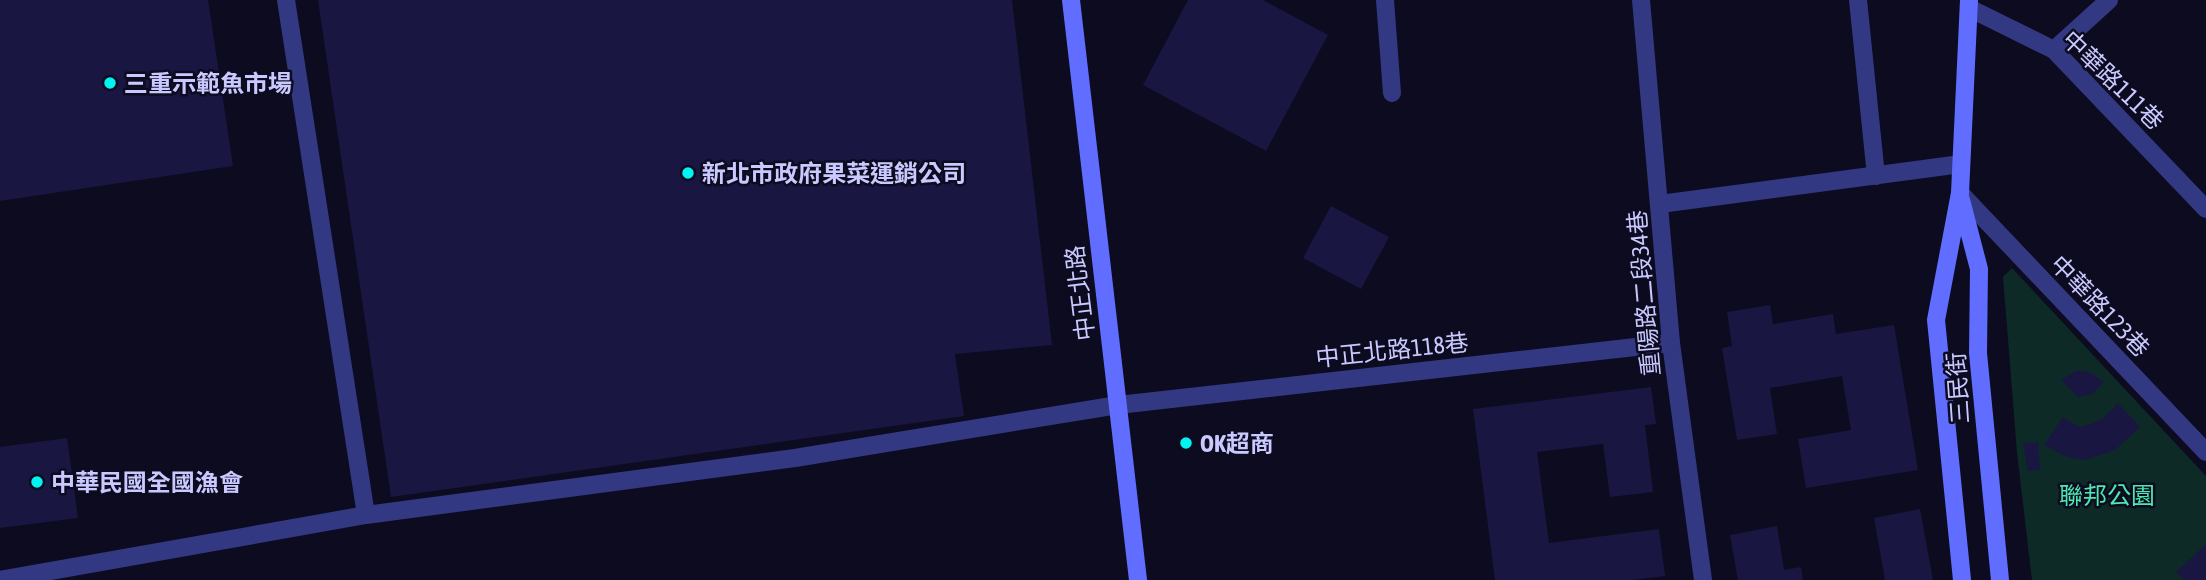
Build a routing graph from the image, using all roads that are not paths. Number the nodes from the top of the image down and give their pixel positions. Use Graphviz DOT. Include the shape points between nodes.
graph roads {
  1 [pos="286,0"];
  2 [pos="1071,0"];
  3 [pos="1385,0"];
  4 [pos="1640,0"];
  5 [pos="1858,0"];
  6 [pos="2109,0"];
  7 [pos="1969,4"];
  8 [pos="2054,50"];
  9 [pos="1392,93"];
  10 [pos="1961,163"];
  11 [pos="1876,176"];
  12 [pos="1960,193"];
  13 [pos="1660,204"];
  14 [pos="2206,209"];
  15 [pos="1671,343"];
  16 [pos="1118,405"];
  17 [pos="2206,452"];
  18 [pos="366,515"];
  19 [pos="0,580"];
  20 [pos="1138,580"];
  21 [pos="1703,580"];
  22 [pos="1962,580"];
  23 [pos="2000,580"];
  1 -- 18 [label="street"];
  2 -- 16 [label="street, 中正北路"];
  3 -- 9 [label="street"];
  4 -- 13 [label="street, 重陽路二段34巷"];
  5 -- 11 [label="street"];
  6 -- 8 [label="street"];
  7 -- 8 [label="street, 中華路111巷"];
  7 -- 10 [label="street, 三民街"];
  8 -- 14 [label="street, 中華路111巷"];
  10 -- 11 [label="street"];
  10 -- 12 [label="street, 三民街"];
  11 -- 13 [label="street"];
  12 -- 17 [label="street, 中華路123巷"];
  12 -- 22 [label="street, 三民街" via="1936,320"];
  12 -- 23 [label="street, 三民街" via="1979,269 1978,353"];
  13 -- 15 [label="street, 重陽路二段34巷"];
  15 -- 16 [label="street, 中正北路118巷"];
  15 -- 21 [label="street, 重陽路二段34巷"];
  16 -- 18 [label="street, 中正北路118巷" via="795,458"];
  16 -- 20 [label="street, 中正北路"];
  18 -- 19 [label="street, 中正北路118巷"];
}
